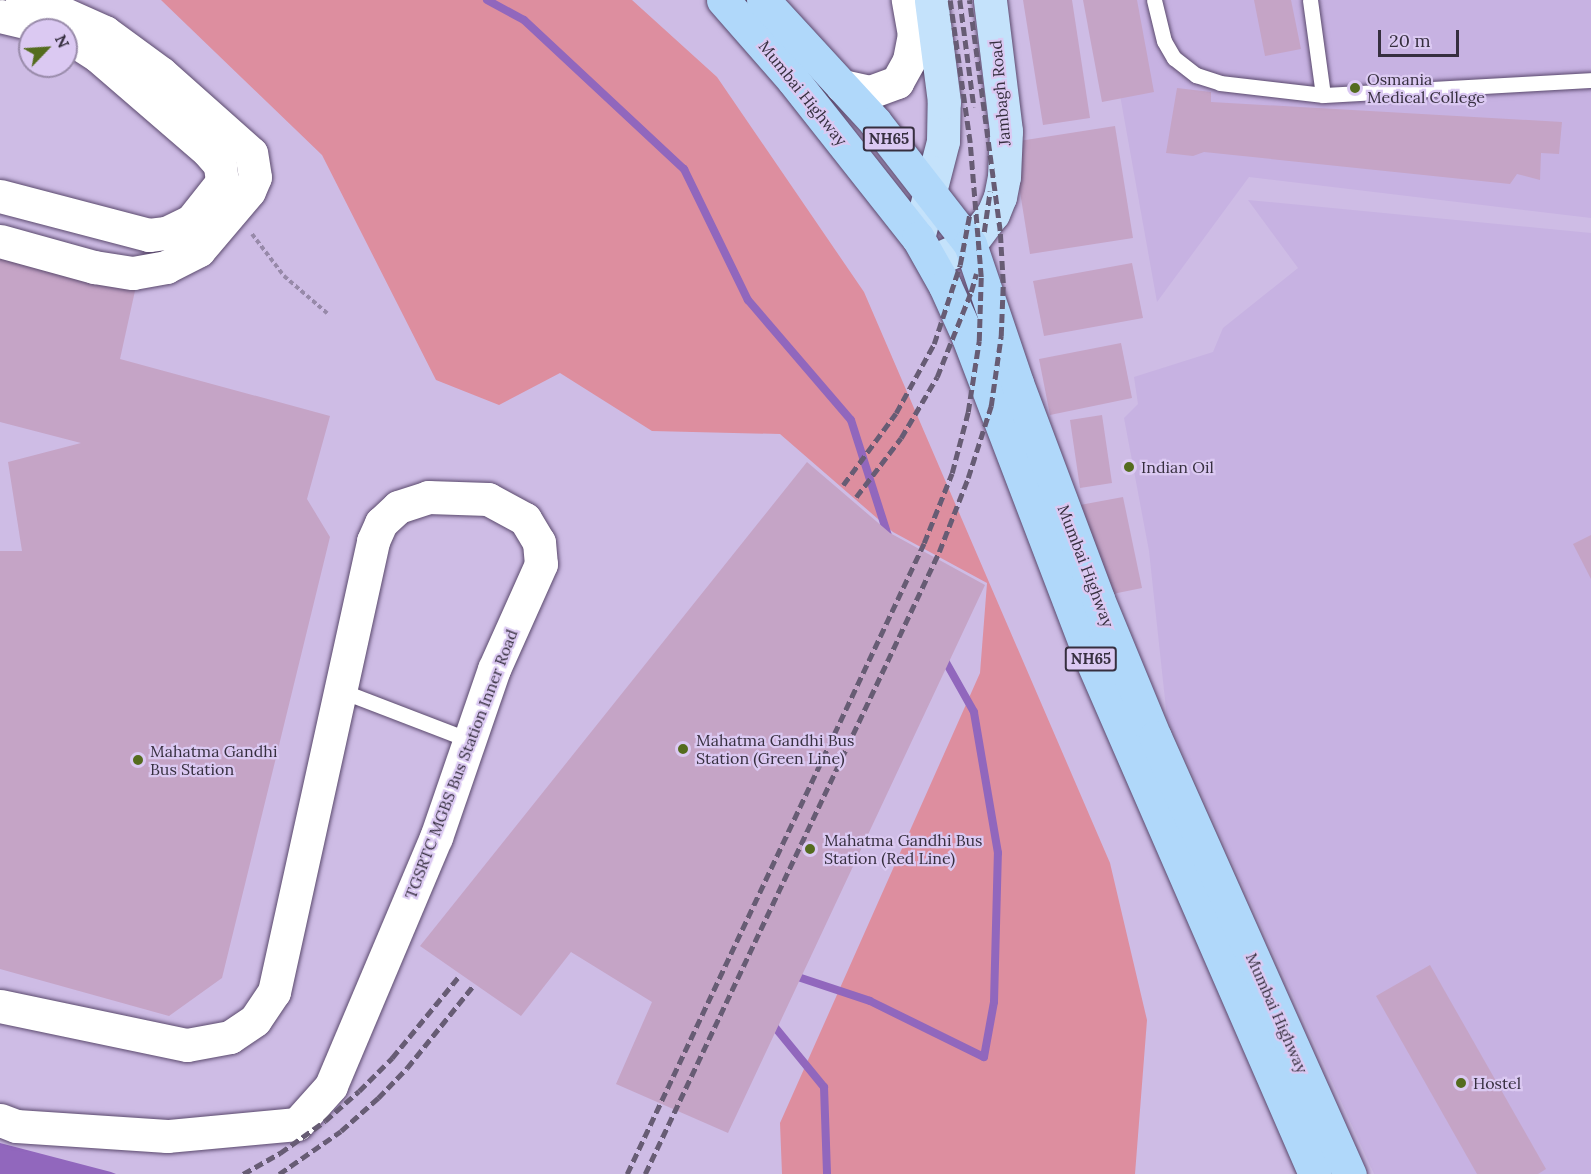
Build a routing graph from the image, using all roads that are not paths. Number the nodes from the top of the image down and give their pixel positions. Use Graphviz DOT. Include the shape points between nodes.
graph roads {
  1 [pos="22,0"];
  2 [pos="723,0"];
  3 [pos="762,0"];
  4 [pos="908,0"];
  5 [pos="931,0"];
  6 [pos="990,0"];
  7 [pos="1154,0"];
  8 [pos="1310,0"];
  9 [pos="0,16"];
  10 [pos="18,21"];
  11 [pos="78,43"];
  12 [pos="1591,80"];
  13 [pos="842,86"];
  14 [pos="1323,94"];
  15 [pos="931,191"];
  16 [pos="234,193"];
  17 [pos="0,196"];
  18 [pos="0,241"];
  19 [pos="970,244"];
  20 [pos="926,250"];
  21 [pos="339,690"];
  22 [pos="469,740"];
  23 [pos="0,1006"];
  24 [pos="0,1120"];
  25 [pos="1315,1174"];
  26 [pos="1350,1174"];
  1 -- 16 [label="street" via="105,32 161,73 251,153 255,177"];
  2 -- 20 [label="highway, Mumbai Highway / NH65" via="793,80"];
  3 -- 13 [label="highway, Mumbai Highway / NH65"];
  4 -- 13 [label="street" via="914,35 909,60 897,82 870,92"];
  5 -- 15 [label="main road" via="944,102 943,141"];
  6 -- 19 [label="main road, Jambagh Road" via="1006,131 1004,177 993,214"];
  7 -- 14 [label="lane" via="1164,41 1174,58 1196,75 1220,82"];
  8 -- 14 [label="lane"];
  9 -- 10 [label="street"];
  11 -- 16 [label="street" via="208,151"];
  12 -- 14 [label="lane"];
  13 -- 15 [label="highway, Mumbai Highway / NH65"];
  15 -- 19 [label="highway, Mumbai Highway / NH65"];
  15 -- 20 [label="main road"];
  16 -- 17 [label="street" via="222,182 191,221 166,233 149,235"];
  16 -- 18 [label="street" via="199,250 166,267 133,273 94,267"];
  19 -- 20 [label="main road, Jambagh Road"];
  19 -- 26 [label="highway, Mumbai Highway / NH65" via="1098,599"];
  20 -- 25 [label="highway, Mumbai Highway / NH65" via="968,337 1088,652"];
  21 -- 22 [label="lane"];
  21 -- 22 [label="street, TGSRTC MGBS Bus Station Inner Road" via="373,541 381,523 398,507 428,497 488,499 525,519 539,542 541,564 494,669"];
  21 -- 23 [label="street, TGSRTC MGBS Bus Station Inner Road" via="274,992 255,1020 230,1037 188,1045"];
  22 -- 24 [label="street, TGSRTC MGBS Bus Station Inner Road" via="436,837 331,1086 297,1124 167,1136 16,1126"];
}
